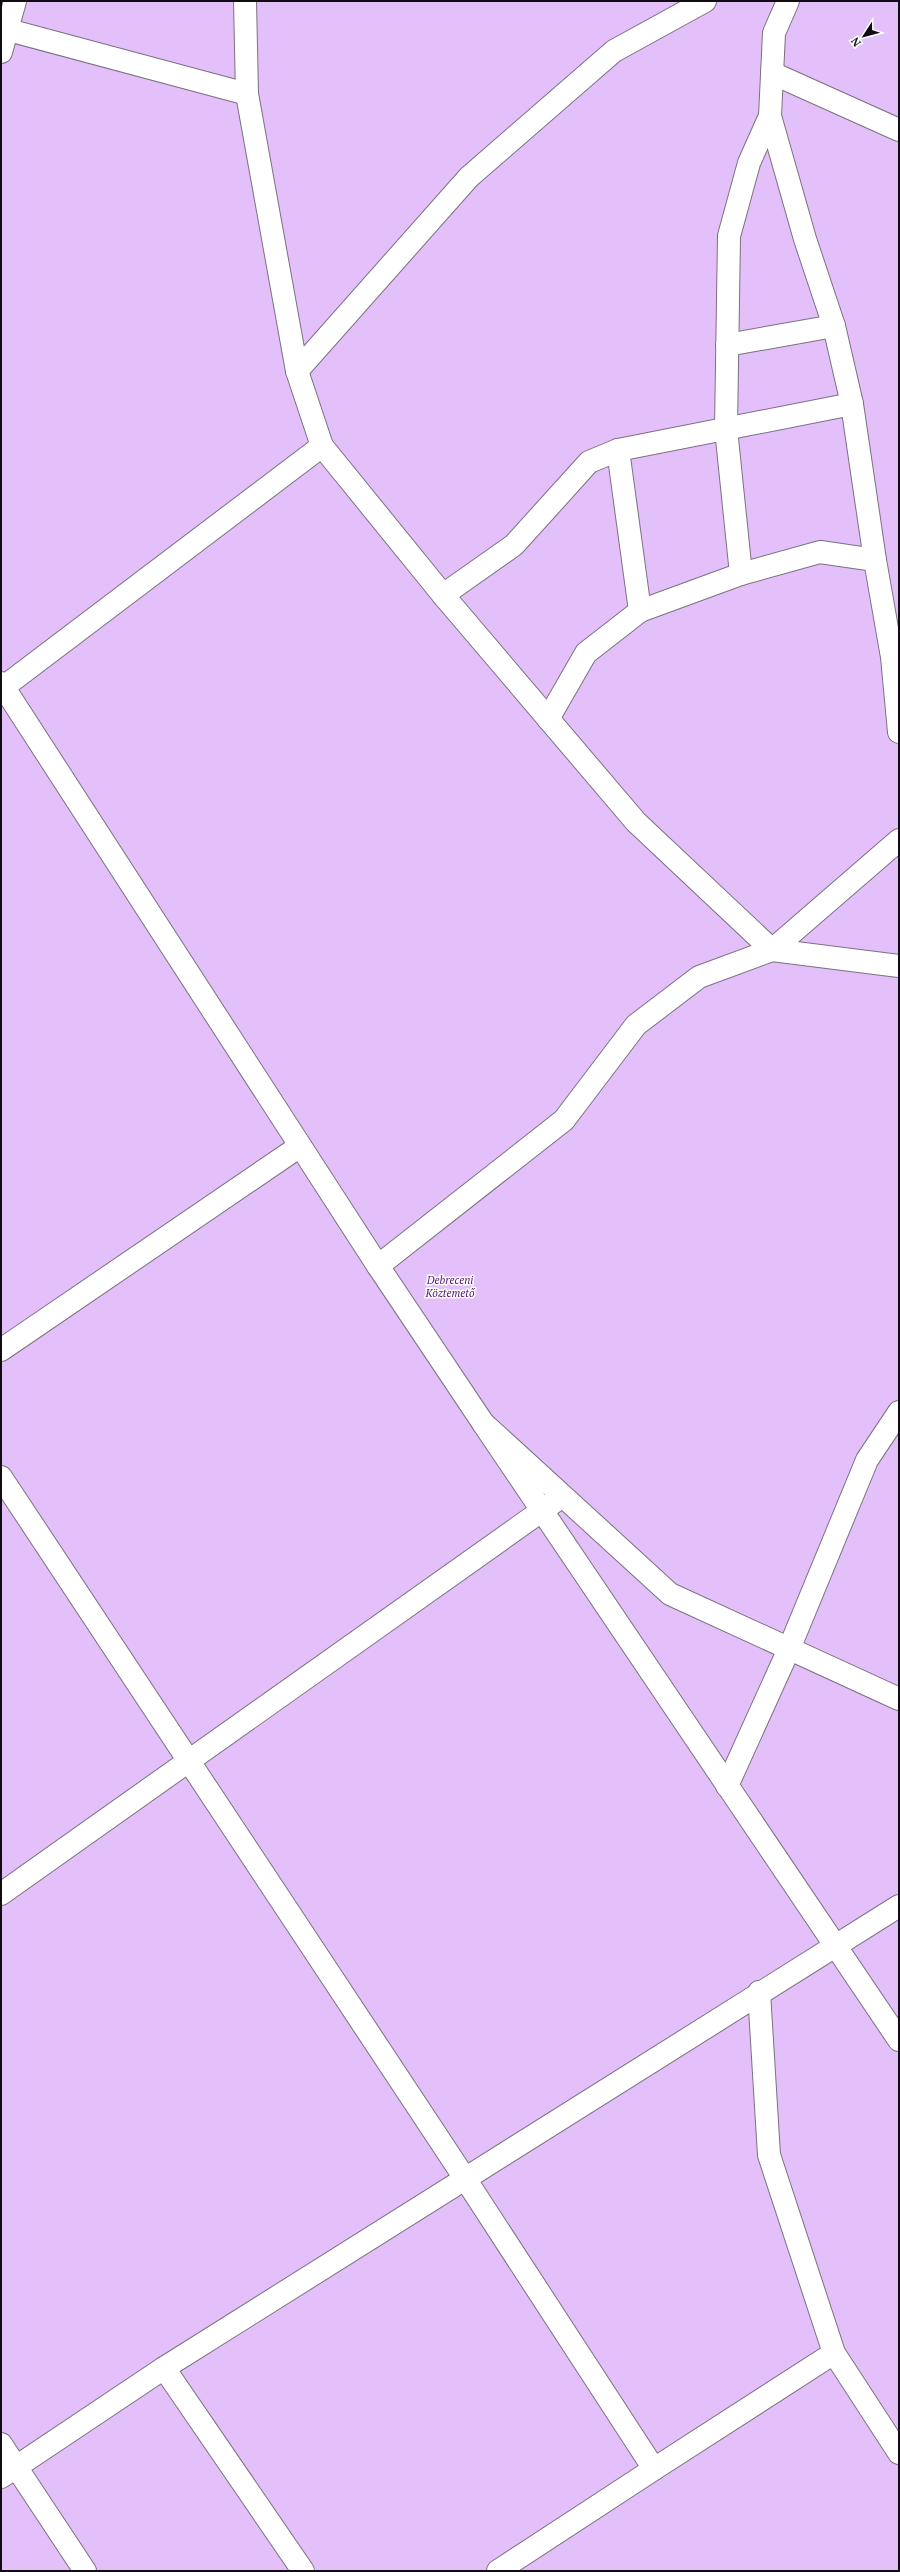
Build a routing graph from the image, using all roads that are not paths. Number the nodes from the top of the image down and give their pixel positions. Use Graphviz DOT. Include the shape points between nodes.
graph roads {
  1 [pos="14,1"];
  2 [pos="245,1"];
  3 [pos="705,1"];
  4 [pos="788,1"];
  5 [pos="4,29"];
  6 [pos="1,52"];
  7 [pos="772,73"];
  8 [pos="246,94"];
  9 [pos="770,116"];
  10 [pos="899,130"];
  11 [pos="834,326"];
  12 [pos="727,345"];
  13 [pos="297,371"];
  14 [pos="852,404"];
  15 [pos="726,429"];
  16 [pos="322,446"];
  17 [pos="618,450"];
  18 [pos="875,560"];
  19 [pos="741,574"];
  20 [pos="444,596"];
  21 [pos="640,612"];
  22 [pos="2,687"];
  23 [pos="548,719"];
  24 [pos="899,732"];
  25 [pos="899,840"];
  26 [pos="772,950"];
  27 [pos="899,966"];
  28 [pos="300,1146"];
  29 [pos="378,1266"];
  30 [pos="1,1350"];
  31 [pos="899,1412"];
  32 [pos="483,1423"];
  33 [pos="1,1477"];
  34 [pos="563,1496"];
  35 [pos="542,1511"];
  36 [pos="789,1649"];
  37 [pos="899,1699"];
  38 [pos="189,1760"];
  39 [pos="727,1786"];
  40 [pos="1,1894"];
  41 [pos="899,1906"];
  42 [pos="836,1947"];
  43 [pos="759,1992"];
  44 [pos="899,2040"];
  45 [pos="466,2180"];
  46 [pos="834,2353"];
  47 [pos="164,2368"];
  48 [pos="1,2444"];
  49 [pos="899,2453"];
  50 [pos="654,2469"];
  51 [pos="8,2472"];
  52 [pos="85,2571"];
  53 [pos="303,2571"];
  54 [pos="498,2571"];
  1 -- 5 [label="lane"];
  2 -- 8 [label="lane"];
  3 -- 13 [label="lane" via="614,51 469,177"];
  4 -- 7 [label="lane" via="774,33"];
  5 -- 6 [label="lane"];
  5 -- 8 [label="lane"];
  7 -- 9 [label="lane"];
  7 -- 10 [label="lane"];
  8 -- 13 [label="lane"];
  9 -- 11 [label="lane" via="805,239"];
  9 -- 12 [label="lane" via="748,163 729,236"];
  11 -- 12 [label="lane"];
  11 -- 14 [label="lane"];
  12 -- 15 [label="lane"];
  13 -- 16 [label="lane"];
  14 -- 15 [label="lane"];
  14 -- 18 [label="lane"];
  15 -- 17 [label="lane"];
  15 -- 19 [label="lane"];
  16 -- 20 [label="lane"];
  16 -- 22 [label="lane"];
  17 -- 20 [label="lane" via="588,462 514,545"];
  17 -- 21 [label="lane"];
  18 -- 19 [label="lane" via="820,552"];
  18 -- 24 [label="lane" via="892,657"];
  19 -- 21 [label="lane"];
  20 -- 23 [label="lane"];
  21 -- 23 [label="lane" via="586,653"];
  22 -- 28 [label="lane"];
  23 -- 26 [label="lane" via="636,822"];
  25 -- 26 [label="lane"];
  26 -- 27 [label="lane"];
  26 -- 29 [label="lane" via="699,977 636,1025 564,1120"];
  28 -- 29 [label="lane"];
  28 -- 30 [label="lane"];
  29 -- 32 [label="lane"];
  31 -- 36 [label="lane" via="867,1460"];
  32 -- 34 [label="lane"];
  32 -- 35 [label="lane"];
  33 -- 38 [label="lane"];
  34 -- 35 [label="lane"];
  34 -- 36 [label="lane" via="670,1594"];
  35 -- 38 [label="lane"];
  35 -- 39 [label="lane"];
  36 -- 37 [label="lane"];
  36 -- 39 [label="lane"];
  38 -- 40 [label="lane"];
  38 -- 45 [label="lane"];
  39 -- 42 [label="lane"];
  41 -- 42 [label="lane"];
  42 -- 43 [label="lane"];
  42 -- 44 [label="lane"];
  43 -- 45 [label="lane"];
  43 -- 46 [label="lane" via="769,2155"];
  45 -- 47 [label="lane"];
  45 -- 50 [label="lane"];
  46 -- 49 [label="lane"];
  46 -- 50 [label="lane"];
  47 -- 51 [label="lane"];
  47 -- 53 [label="lane"];
  48 -- 51 [label="lane"];
  50 -- 54 [label="lane"];
  51 -- 52 [label="lane"];
}
